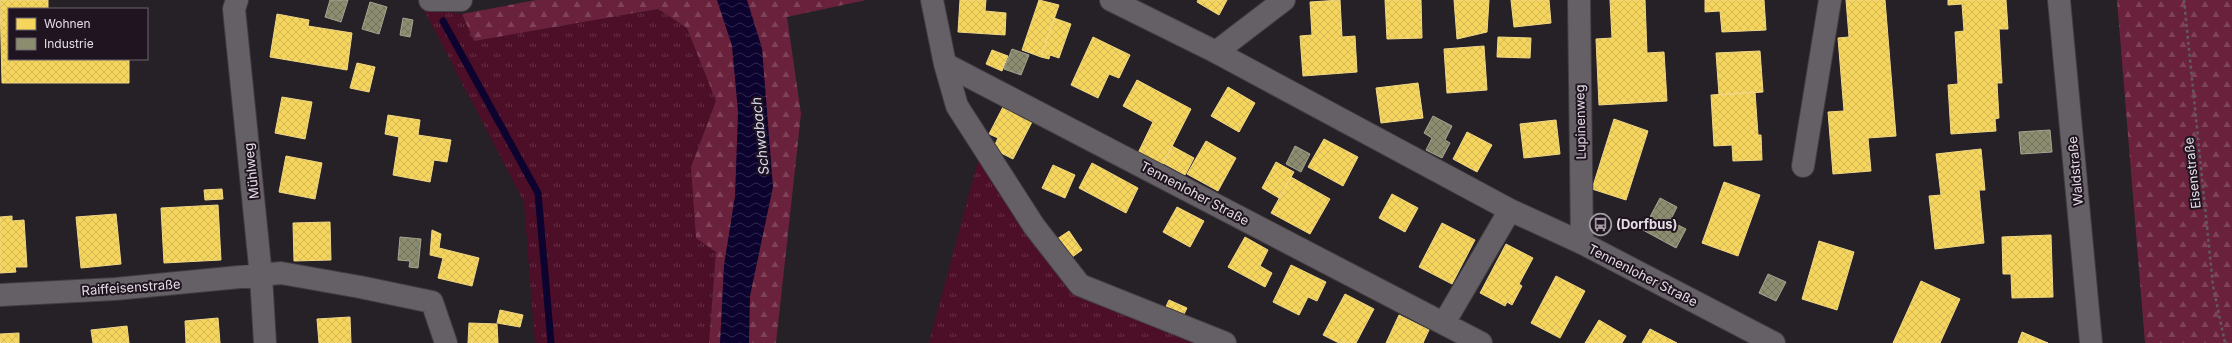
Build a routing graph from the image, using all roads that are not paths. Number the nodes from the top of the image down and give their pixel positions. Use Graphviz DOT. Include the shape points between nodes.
graph roads {
  1 [pos="237,0"];
  2 [pos="430,0"];
  3 [pos="461,0"];
  4 [pos="932,0"];
  5 [pos="1111,0"];
  6 [pos="1284,0"];
  7 [pos="1579,0"];
  8 [pos="1830,0"];
  9 [pos="2059,0"];
  10 [pos="1216,52"];
  11 [pos="946,64"];
  12 [pos="1804,166"];
  13 [pos="1510,210"];
  14 [pos="1582,243"];
  15 [pos="261,276"];
  16 [pos="0,295"];
  17 [pos="1444,323"];
  18 [pos="265,343"];
  19 [pos="446,343"];
  20 [pos="1225,343"];
  21 [pos="1481,343"];
  22 [pos="1774,343"];
  23 [pos="2091,343"];
  1 -- 15 [label="street, Mühlweg" via="234,9"];
  2 -- 3 [label="street"];
  4 -- 11 [label="street"];
  5 -- 10 [label="street, Tennenloher Straße"];
  6 -- 10 [label="street"];
  7 -- 14 [label="street, Lupinenweg"];
  8 -- 12 [label="street"];
  9 -- 23 [label="street, Waldstraße"];
  10 -- 13 [label="street, Tennenloher Straße"];
  11 -- 17 [label="street, Tennenloher Straße"];
  11 -- 20 [label="street" via="957,106 1034,226 1080,285"];
  13 -- 14 [label="street, Tennenloher Straße"];
  13 -- 17 [label="street"];
  14 -- 22 [label="street, Tennenloher Straße"];
  15 -- 16 [label="street, Raiffeisenstraße" via="115,289"];
  15 -- 18 [label="street, Mühlweg"];
  15 -- 19 [label="street, Raiffeisenstraße" via="281,273 360,286 432,302"];
  17 -- 21 [label="street, Tennenloher Straße"];
}
